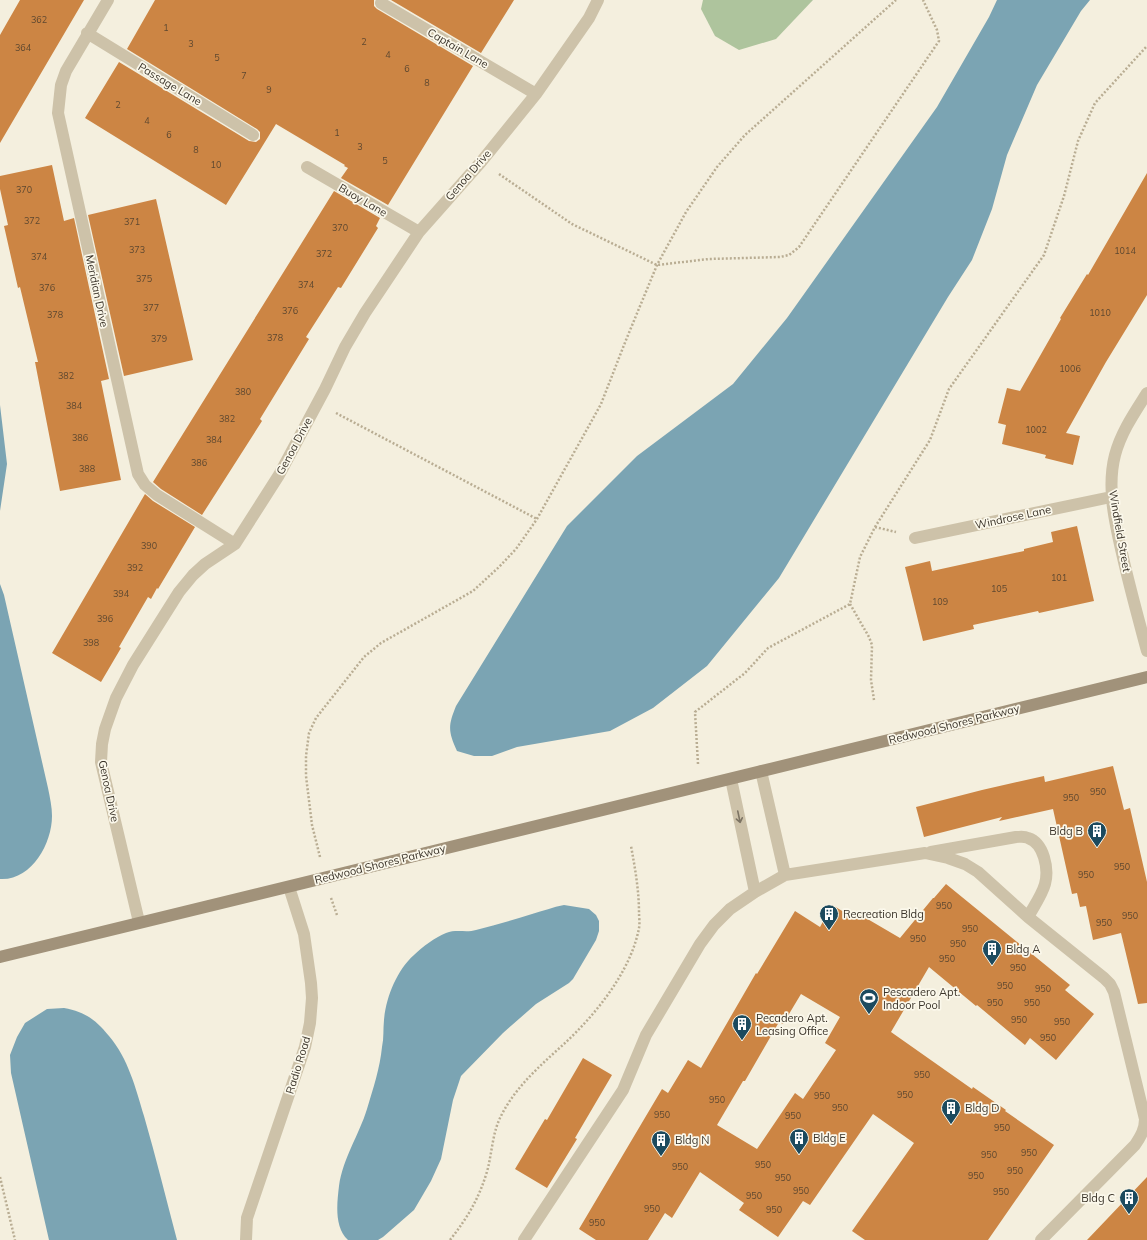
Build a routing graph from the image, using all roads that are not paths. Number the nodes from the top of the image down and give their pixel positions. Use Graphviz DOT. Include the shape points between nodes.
graph roads {
  1 [pos="108,0"];
  2 [pos="598,0"];
  3 [pos="381,3"];
  4 [pos="87,33"];
  5 [pos="536,94"];
  6 [pos="253,135"];
  7 [pos="307,167"];
  8 [pos="419,232"];
  9 [pos="1147,393"];
  10 [pos="1111,497"];
  11 [pos="915,538"];
  12 [pos="235,544"];
  13 [pos="1147,650"];
  14 [pos="1147,677"];
  15 [pos="761,771"];
  16 [pos="730,779"];
  17 [pos="925,853"];
  18 [pos="785,875"];
  19 [pos="289,887"];
  20 [pos="755,892"];
  21 [pos="1028,917"];
  22 [pos="139,922"];
  23 [pos="0,957"];
  24 [pos="246,1240"];
  25 [pos="524,1240"];
  26 [pos="1041,1240"];
  1 -- 4 [label="street, Meridian Drive"];
  2 -- 5 [label="street, Genoa Drive"];
  3 -- 5 [label="street, Captain Lane"];
  4 -- 6 [label="street, Passage Lane"];
  4 -- 12 [label="street, Meridian Drive" via="66,71 58,98 58,113 138,474 144,485 157,495"];
  5 -- 8 [label="street, Genoa Drive" via="481,162"];
  7 -- 8 [label="street, Buoy Lane"];
  8 -- 12 [label="street, Genoa Drive" via="365,313 279,475"];
  9 -- 10 [label="street, Windfield Street" via="1124,432 1115,454"];
  10 -- 11 [label="street, Windrose Lane"];
  10 -- 13 [label="street, Windfield Street" via="1121,550"];
  12 -- 22 [label="street, Genoa Drive" via="205,564 179,592 133,665 116,698 105,729 101,762"];
  14 -- 15 [label="street, Redwood Shores Parkway"];
  15 -- 16 [label="street, Redwood Shores Parkway"];
  15 -- 18 [label="street"];
  16 -- 19 [label="street, Redwood Shores Parkway"];
  16 -- 20 [label="street, one-way"];
  17 -- 18 [label="street"];
  17 -- 21 [label="street" via="948,858 978,872"];
  17 -- 21 [label="street" via="1004,838 1029,838 1040,847 1046,871 1045,884"];
  18 -- 20 [label="street"];
  19 -- 22 [label="street, Redwood Shores Parkway"];
  19 -- 24 [label="street, Radio Road" via="304,934 311,983 310,1023 305,1047 247,1218"];
  20 -- 25 [label="street" via="714,924 700,944 646,1035 623,1090"];
  21 -- 26 [label="street" via="1110,984 1145,1125 1135,1144"];
  22 -- 23 [label="street, Redwood Shores Parkway"];
}
